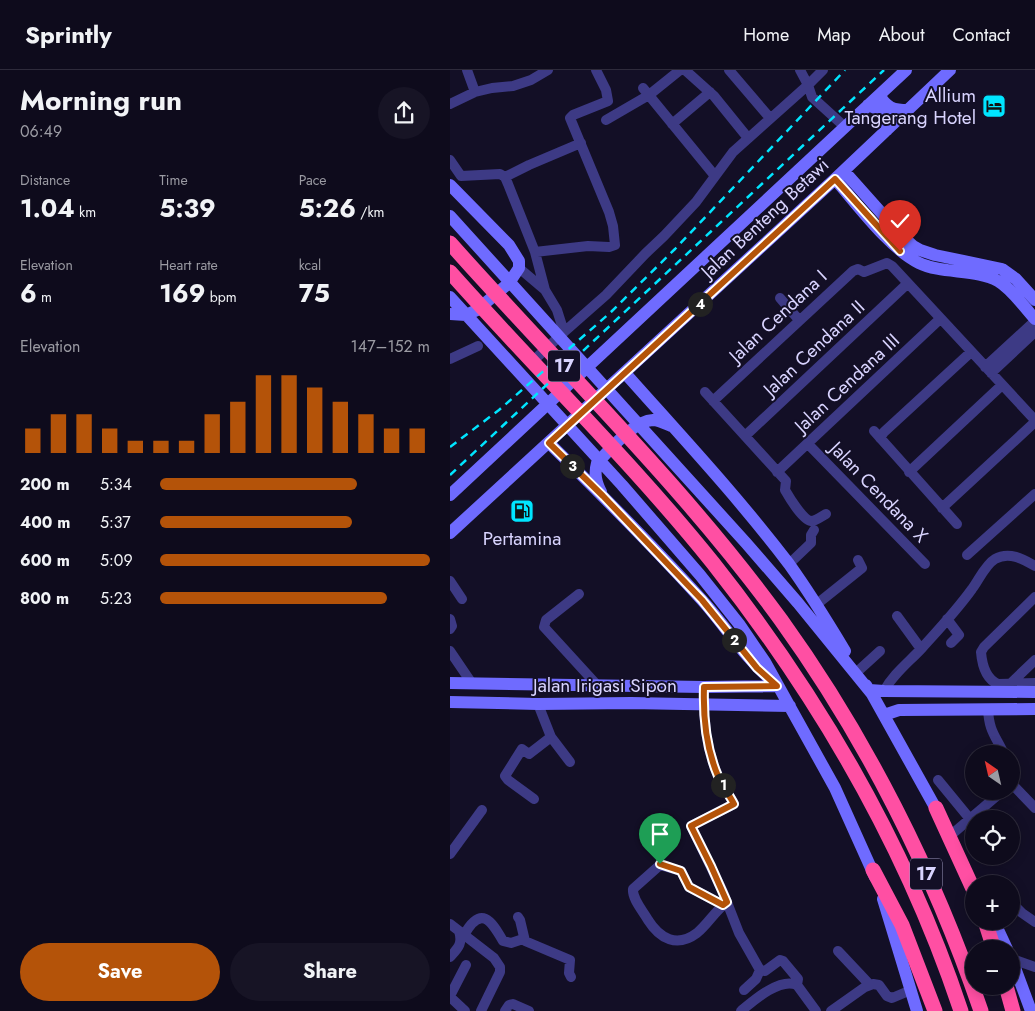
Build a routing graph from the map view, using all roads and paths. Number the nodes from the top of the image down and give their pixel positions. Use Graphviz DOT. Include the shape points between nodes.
graph roads {
  1 [pos="467,70"];
  2 [pos="548,70"];
  3 [pos="596,70"];
  4 [pos="680,70"];
  5 [pos="685,70"];
  6 [pos="729,70"];
  7 [pos="800,70"];
  8 [pos="823,70"];
  9 [pos="906,70"];
  10 [pos="950,70"];
  11 [pos="808,85"];
  12 [pos="475,92"];
  13 [pos="646,92"];
  14 [pos="710,92"];
  15 [pos="879,95"];
  16 [pos="450,104"];
  17 [pos="868,106"];
  18 [pos="908,110"];
  19 [pos="770,118"];
  20 [pos="606,120"];
  21 [pos="672,124"];
  22 [pos="844,127"];
  23 [pos="887,130"];
  24 [pos="748,138"];
  25 [pos="581,144"];
  26 [pos="450,160"];
  27 [pos="839,175"];
  28 [pos="715,176"];
  29 [pos="505,177"];
  30 [pos="450,185"];
  31 [pos="450,216"];
  32 [pos="450,243"];
  33 [pos="534,252"];
  34 [pos="519,268"];
  35 [pos="453,275"];
  36 [pos="907,284"];
  37 [pos="1011,284"];
  38 [pos="545,290"];
  39 [pos="450,296"];
  40 [pos="780,298"];
  41 [pos="1035,300"];
  42 [pos="450,314"];
  43 [pos="940,319"];
  44 [pos="799,320"];
  45 [pos="1035,320"];
  46 [pos="564,332"];
  47 [pos="1035,332"];
  48 [pos="478,346"];
  49 [pos="971,352"];
  50 [pos="450,359"];
  51 [pos="534,360"];
  52 [pos="988,370"];
  53 [pos="625,373"];
  54 [pos="1002,385"];
  55 [pos="705,392"];
  56 [pos="713,401"];
  57 [pos="1035,421"];
  58 [pos="673,427"];
  59 [pos="745,436"];
  60 [pos="549,443"];
  61 [pos="808,444"];
  62 [pos="778,472"];
  63 [pos="910,472"];
  64 [pos="1035,494"];
  65 [pos="450,495"];
  66 [pos="603,496"];
  67 [pos="942,508"];
  68 [pos="826,514"];
  69 [pos="957,524"];
  70 [pos="814,530"];
  71 [pos="450,534"];
  72 [pos="967,555"];
  73 [pos="858,560"];
  74 [pos="789,564"];
  75 [pos="925,564"];
  76 [pos="1035,566"];
  77 [pos="450,581"];
  78 [pos="579,594"];
  79 [pos="1035,597"];
  80 [pos="462,599"];
  81 [pos="817,604"];
  82 [pos="897,616"];
  83 [pos="450,619"];
  84 [pos="947,619"];
  85 [pos="450,629"];
  86 [pos="951,643"];
  87 [pos="921,649"];
  88 [pos="450,651"];
  89 [pos="880,651"];
  90 [pos="1035,660"];
  91 [pos="858,672"];
  92 [pos="450,682"];
  93 [pos="1035,683"];
  94 [pos="1010,684"];
  95 [pos="597,685"];
  96 [pos="777,686"];
  97 [pos="704,688"];
  98 [pos="478,690"];
  99 [pos="875,692"];
  100 [pos="1035,692"];
  101 [pos="450,702"];
  102 [pos="538,704"];
  103 [pos="703,704"];
  104 [pos="789,705"];
  105 [pos="988,709"];
  106 [pos="1035,709"];
  107 [pos="882,712"];
  108 [pos="551,737"];
  109 [pos="999,745"];
  110 [pos="570,762"];
  111 [pos="938,780"];
  112 [pos="1020,792"];
  113 [pos="534,799"];
  114 [pos="993,800"];
  115 [pos="936,808"];
  116 [pos="1035,808"];
  117 [pos="482,810"];
  118 [pos="982,810"];
  119 [pos="965,814"];
  120 [pos="965,824"];
  121 [pos="951,836"];
  122 [pos="450,854"];
  123 [pos="873,870"];
  124 [pos="967,875"];
  125 [pos="972,875"];
  126 [pos="725,904"];
  127 [pos="1020,911"];
  128 [pos="518,917"];
  129 [pos="1035,922"];
  130 [pos="450,924"];
  131 [pos="462,933"];
  132 [pos="523,939"];
  133 [pos="838,952"];
  134 [pos="450,956"];
  135 [pos="1020,960"];
  136 [pos="466,966"];
  137 [pos="1035,967"];
  138 [pos="760,970"];
  139 [pos="571,977"];
  140 [pos="1020,980"];
  141 [pos="797,985"];
  142 [pos="870,985"];
  143 [pos="744,990"];
  144 [pos="911,990"];
  145 [pos="1009,995"];
  146 [pos="450,997"];
  147 [pos="1032,1010"];
  148 [pos="465,1011"];
  149 [pos="482,1011"];
  150 [pos="505,1011"];
  151 [pos="529,1011"];
  152 [pos="740,1011"];
  153 [pos="816,1011"];
  154 [pos="831,1011"];
  155 [pos="917,1011"];
  156 [pos="935,1011"];
  157 [pos="961,1011"];
  158 [pos="981,1011"];
  159 [pos="1013,1011"];
  1 -- 12 [label="street"];
  2 -- 12 [label="street" via="513,86"];
  3 -- 25 [label="street" via="608,101 571,116"];
  4 -- 13 [label="street"];
  5 -- 14 [label="street"];
  6 -- 19 [label="street"];
  7 -- 11 [label="street"];
  8 -- 11 [label="street"];
  9 -- 15 [label="main road, Jalan Benteng Betawi"];
  10 -- 18 [label="main road, Jalan Benteng Betawi"];
  11 -- 19 [label="street"];
  11 -- 22 [label="street" via="812,97"];
  12 -- 16 [label="street"];
  13 -- 20 [label="street"];
  13 -- 21 [label="street"];
  14 -- 21 [label="street"];
  14 -- 24 [label="street"];
  15 -- 17 [label="main road, Jalan Benteng Betawi"];
  15 -- 18 [label="main road" via="891,109"];
  17 -- 22 [label="main road, Jalan Benteng Betawi"];
  17 -- 23 [label="main road" via="884,114"];
  18 -- 23 [label="main road, Jalan Benteng Betawi"];
  19 -- 24 [label="street"];
  21 -- 28 [label="street"];
  22 -- 65 [label="main road, Jalan Benteng Betawi"];
  23 -- 27 [label="main road, Jalan Benteng Betawi"];
  24 -- 28 [label="street"];
  25 -- 29 [label="street"];
  25 -- 33 [label="street" via="609,212 615,245"];
  26 -- 29 [label="street" via="458,174 464,176 500,174"];
  27 -- 37 [label="main road" via="862,200 920,250 995,266 1007,272"];
  27 -- 53 [label="main road, Jalan Benteng Betawi"];
  28 -- 46 [label="street" via="664,236"];
  29 -- 33 [label="street"];
  30 -- 34 [label="main road" via="509,245 519,261"];
  31 -- 99 [label="main road" via="746,542"];
  32 -- 158 [label="highway, 17" via="657,468 749,580 820,677 896,811 934,890"];
  33 -- 38 [label="street"];
  34 -- 38 [label="street"];
  34 -- 42 [label="main road" via="509,283 477,310 466,315"];
  35 -- 157 [label="highway, 17" via="640,477 764,629 865,791 903,865 949,974"];
  36 -- 43 [label="street"];
  36 -- 44 [label="street, Jalan Cendana I" via="887,264 864,272 855,269"];
  36 -- 59 [label="street, Jalan Cendana II"];
  37 -- 41 [label="main road"];
  37 -- 45 [label="main road"];
  38 -- 46 [label="street" via="557,310"];
  39 -- 96 [label="main road" via="706,582 760,655"];
  40 -- 44 [label="street"];
  43 -- 49 [label="street"];
  43 -- 61 [label="street, Jalan Cendana III"];
  44 -- 56 [label="street, Jalan Cendana I"];
  45 -- 52 [label="street"];
  46 -- 51 [label="street"];
  47 -- 52 [label="street"];
  48 -- 50 [label="street"];
  49 -- 52 [label="street"];
  49 -- 63 [label="street" via="877,435"];
  52 -- 54 [label="street"];
  53 -- 58 [label="main road"];
  53 -- 60 [label="main road, Jalan Benteng Betawi"];
  54 -- 57 [label="street"];
  54 -- 63 [label="street"];
  55 -- 56 [label="street"];
  56 -- 59 [label="street"];
  57 -- 67 [label="street"];
  58 -- 66 [label="main road" via="655,420 644,421 597,463 596,480"];
  58 -- 74 [label="main road"];
  59 -- 62 [label="street"];
  60 -- 66 [label="main road"];
  60 -- 71 [label="main road, Jalan Benteng Betawi"];
  61 -- 62 [label="street, Jalan Cendana III"];
  61 -- 75 [label="street, Jalan Cendana X"];
  62 -- 68 [label="street" via="786,481 785,490 790,498 808,520"];
  63 -- 67 [label="street"];
  64 -- 72 [label="street" via="982,547"];
  66 -- 96 [label="main road" via="702,600 757,668"];
  67 -- 69 [label="street"];
  70 -- 74 [label="street" via="811,543"];
  73 -- 81 [label="street" via="862,568"];
  74 -- 81 [label="main road"];
  76 -- 84 [label="street" via="1021,558 996,558"];
  77 -- 80 [label="street"];
  78 -- 95 [label="street" via="546,620 544,627"];
  79 -- 94 [label="street" via="982,652 988,678 998,684"];
  81 -- 91 [label="main road"];
  82 -- 87 [label="street"];
  83 -- 85 [label="street"];
  84 -- 86 [label="street" via="959,635"];
  84 -- 87 [label="street"];
  87 -- 99 [label="street"];
  88 -- 98 [label="street"];
  89 -- 91 [label="street"];
  90 -- 94 [label="street"];
  91 -- 99 [label="main road"];
  92 -- 98 [label="main road, Jalan Irigasi Sipon"];
  93 -- 94 [label="street"];
  95 -- 97 [label="main road, Jalan Irigasi Sipon"];
  95 -- 98 [label="main road, Jalan Irigasi Sipon"];
  96 -- 97 [label="main road, Jalan Irigasi Sipon"];
  96 -- 104 [label="main road"];
  97 -- 103 [label="street"];
  98 -- 101 [label="main road, Jalan Irigasi Sipon"];
  98 -- 102 [label="main road, Jalan Irigasi Sipon"];
  99 -- 100 [label="main road"];
  99 -- 107 [label="main road"];
  102 -- 103 [label="main road, Jalan Irigasi Sipon"];
  102 -- 108 [label="street"];
  103 -- 104 [label="main road, Jalan Irigasi Sipon"];
  103 -- 126 [label="street" via="716,773 734,804 691,826"];
  104 -- 123 [label="main road"];
  105 -- 106 [label="main road"];
  105 -- 107 [label="main road"];
  105 -- 109 [label="street" via="992,733"];
  107 -- 115 [label="main road"];
  108 -- 110 [label="street"];
  108 -- 113 [label="street" via="530,754 522,749 505,776"];
  111 -- 119 [label="street"];
  112 -- 116 [label="street"];
  114 -- 118 [label="street"];
  115 -- 121 [label="main road"];
  115 -- 124 [label="highway"];
  117 -- 122 [label="street"];
  120 -- 121 [label="street"];
  121 -- 125 [label="main road"];
  123 -- 144 [label="main road"];
  123 -- 156 [label="highway" via="902,926"];
  126 -- 126 [label="street" via="696,933 685,939 668,939 663,938 650,923 633,889 660,864 681,871 689,887"];
  126 -- 138 [label="street"];
  127 -- 129 [label="street"];
  128 -- 132 [label="street"];
  130 -- 131 [label="street"];
  131 -- 132 [label="street" via="470,924 488,919 506,943"];
  131 -- 134 [label="street" via="461,944"];
  131 -- 149 [label="street" via="494,958 500,967"];
  132 -- 139 [label="street" via="569,959"];
  133 -- 142 [label="street"];
  135 -- 137 [label="street"];
  136 -- 146 [label="street"];
  138 -- 141 [label="street" via="765,971 783,961 798,979"];
  138 -- 143 [label="street"];
  140 -- 147 [label="main road"];
  141 -- 152 [label="street" via="790,983 776,987"];
  141 -- 153 [label="street"];
  142 -- 144 [label="street" via="879,985 892,998"];
  142 -- 154 [label="street"];
  144 -- 155 [label="main road"];
  145 -- 159 [label="highway"];
  146 -- 148 [label="street"];
  150 -- 151 [label="street" via="513,1004"];
}
